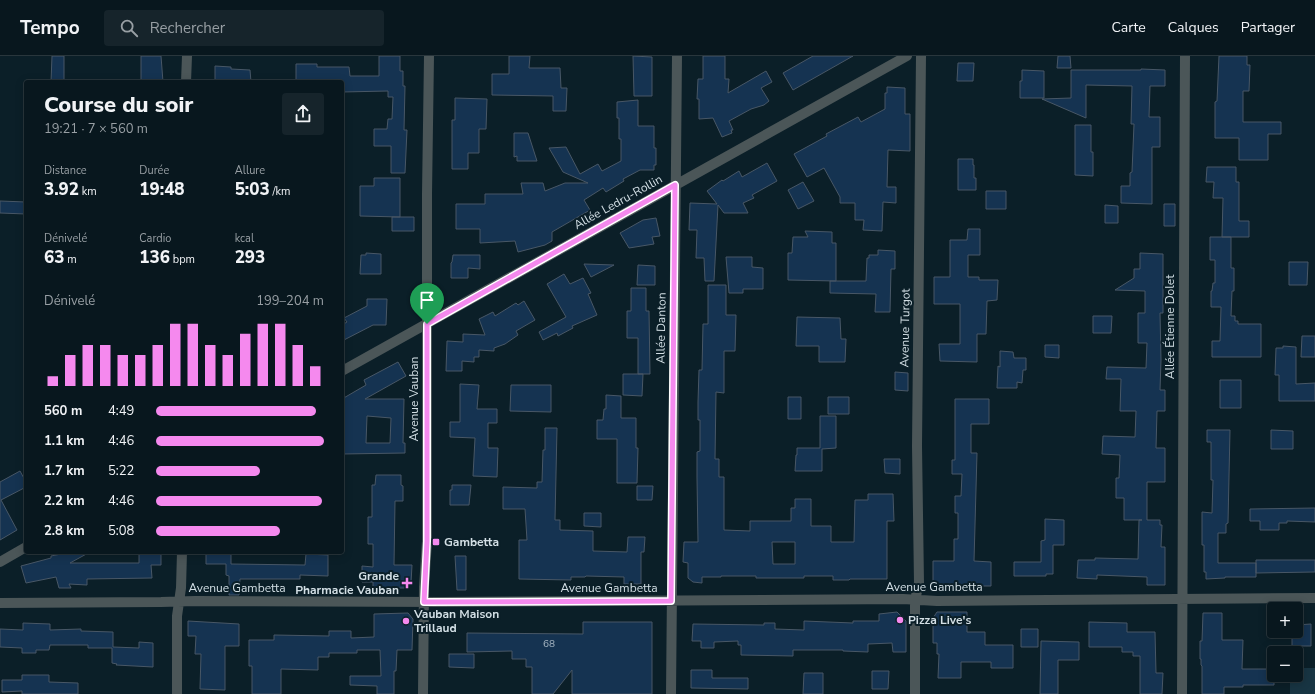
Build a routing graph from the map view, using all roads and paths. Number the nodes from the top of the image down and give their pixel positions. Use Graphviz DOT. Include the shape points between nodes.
graph roads {
  1 [pos="187,56"];
  2 [pos="429,56"];
  3 [pos="676,56"];
  4 [pos="907,56"];
  5 [pos="921,56"];
  6 [pos="1185,56"];
  7 [pos="186,80"];
  8 [pos="675,185"];
  9 [pos="427,324"];
  10 [pos="344,370"];
  11 [pos="24,548"];
  12 [pos="182,554"];
  13 [pos="0,562"];
  14 [pos="1315,598"];
  15 [pos="1182,599"];
  16 [pos="915,600"];
  17 [pos="671,601"];
  18 [pos="179,602"];
  19 [pos="424,602"];
  20 [pos="0,603"];
  21 [pos="177,694"];
  22 [pos="424,694"];
  23 [pos="671,694"];
  24 [pos="915,694"];
  25 [pos="1182,694"];
  1 -- 7 [label="street"];
  2 -- 9 [label="street, Avenue Vauban"];
  3 -- 8 [label="street, Allée Danton"];
  4 -- 8 [label="street, Allée Ledru-Rollin"];
  5 -- 16 [label="street, Avenue Turgot" via="917,446 919,583"];
  6 -- 15 [label="street, Allée Étienne Dolet"];
  8 -- 9 [label="street, Allée Ledru-Rollin"];
  8 -- 17 [label="street, Allée Danton"];
  9 -- 10 [label="street, Allée Ledru-Rollin"];
  9 -- 19 [label="street, Avenue Vauban" via="427,541"];
  11 -- 13 [label="street"];
  12 -- 18 [label="street"];
  14 -- 15 [label="street, Avenue Gambetta"];
  15 -- 16 [label="street, Avenue Gambetta"];
  15 -- 25 [label="street, Allée Étienne Dolet"];
  16 -- 17 [label="street, Avenue Gambetta"];
  16 -- 24 [label="street, Avenue Turgot"];
  17 -- 19 [label="street, Avenue Gambetta"];
  17 -- 23 [label="street, Allée Danton"];
  18 -- 19 [label="street, Avenue Gambetta"];
  18 -- 20 [label="street, Avenue Gambetta"];
  18 -- 21 [label="street"];
  19 -- 22 [label="street, Avenue Vauban"];
}
